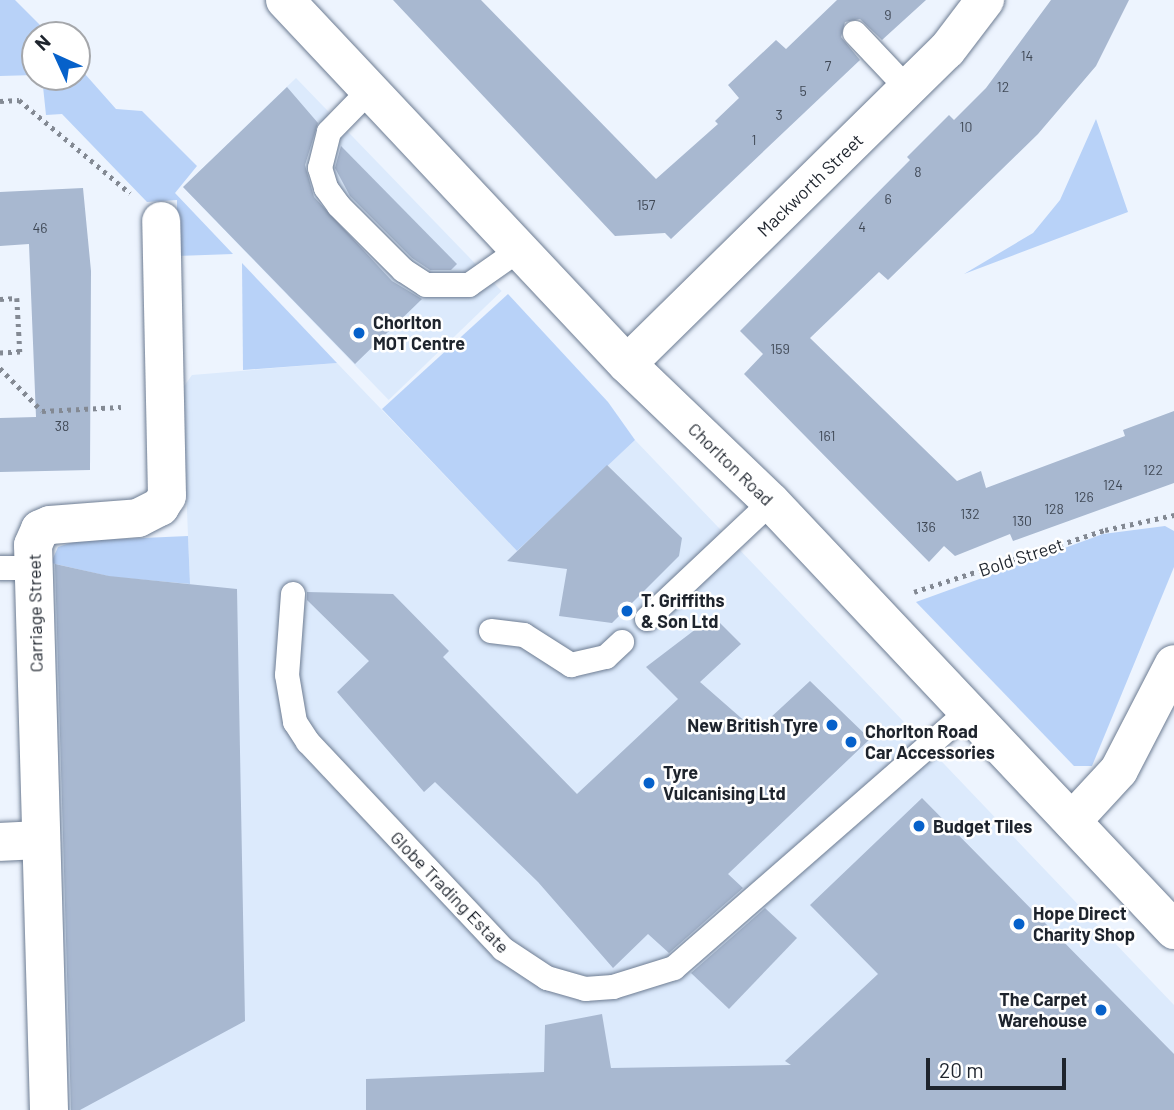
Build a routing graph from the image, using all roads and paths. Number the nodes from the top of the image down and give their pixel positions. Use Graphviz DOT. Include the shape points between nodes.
graph roads {
  1 [pos="285,0"];
  2 [pos="985,0"];
  3 [pos="855,33"];
  4 [pos="908,89"];
  5 [pos="368,92"];
  6 [pos="0,101"];
  7 [pos="161,221"];
  8 [pos="519,250"];
  9 [pos="0,299"];
  10 [pos="0,353"];
  11 [pos="627,363"];
  12 [pos="0,368"];
  13 [pos="167,404"];
  14 [pos="771,502"];
  15 [pos="1174,515"];
  16 [pos="16,568"];
  17 [pos="293,594"];
  18 [pos="870,606"];
  19 [pos="647,619"];
  20 [pos="491,631"];
  21 [pos="622,642"];
  22 [pos="1174,664"];
  23 [pos="969,711"];
  24 [pos="1072,821"];
  25 [pos="41,840"];
  26 [pos="0,842"];
  27 [pos="1174,930"];
  28 [pos="49,1110"];
  1 -- 5 [label="street, Chorlton Road"];
  2 -- 4 [label="street, Mackworth Street" via="959,37"];
  3 -- 4 [label="lane"];
  4 -- 11 [label="street, Mackworth Street"];
  5 -- 8 [label="street, Chorlton Road"];
  5 -- 8 [label="lane" via="329,132 320,168 326,188 339,206 402,270 426,285 469,285"];
  6 -- 7 [label="path" via="19,100"];
  7 -- 13 [label="street, Carriage Street"];
  8 -- 11 [label="street, Chorlton Road"];
  9 -- 10 [label="path" via="18,298 20,352"];
  11 -- 14 [label="street, Chorlton Road"];
  12 -- 13 [label="path" via="42,411"];
  13 -- 16 [label="street, Carriage Street" via="169,484 160,507 138,518 58,523 40,529"];
  14 -- 18 [label="street, Chorlton Road"];
  14 -- 19 [label="lane"];
  15 -- 18 [label="path, Bold Street" via="1105,530"];
  16 -- 25 [label="street, Carriage Street"];
  17 -- 23 [label="lane, Globe Trading Estate" via="287,675 295,722 308,742 503,949 547,978 585,989 613,987 674,968"];
  18 -- 23 [label="street, Chorlton Road"];
  20 -- 21 [label="lane" via="524,635 571,665 606,657"];
  22 -- 24 [label="street" via="1119,770"];
  23 -- 24 [label="street, Chorlton Road"];
  24 -- 27 [label="street, Chorlton Road"];
  25 -- 26 [label="street"];
  25 -- 28 [label="street, Carriage Street"];
}
